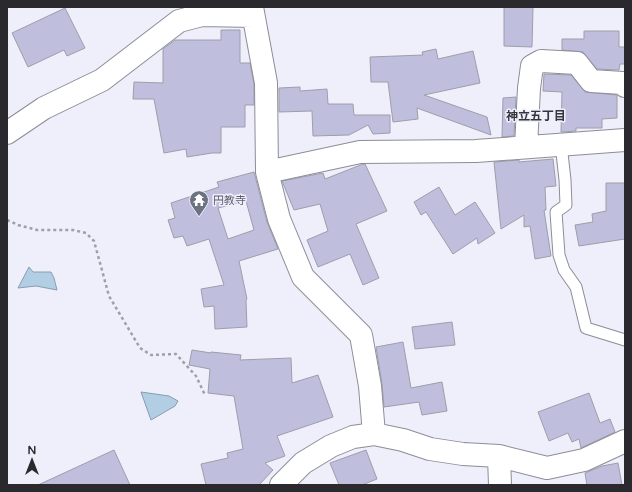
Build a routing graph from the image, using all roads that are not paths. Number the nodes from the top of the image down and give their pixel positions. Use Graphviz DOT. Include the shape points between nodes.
graph roads {
  1 [pos="253,11"];
  2 [pos="625,86"];
  3 [pos="7,133"];
  4 [pos="625,140"];
  5 [pos="561,144"];
  6 [pos="526,147"];
  7 [pos="267,172"];
  8 [pos="625,340"];
  9 [pos="374,434"];
  10 [pos="625,441"];
  11 [pos="499,456"];
  12 [pos="281,485"];
  13 [pos="500,485"];
  1 -- 3 [label="street" via="202,15 179,21 102,80 44,108"];
  1 -- 7 [label="street" via="266,83"];
  2 -- 6 [label="street" via="623,83 591,81 577,63 541,61 532,66"];
  4 -- 5 [label="street"];
  5 -- 6 [label="street"];
  5 -- 8 [label="lane" via="566,205 556,212 559,255 564,270 576,287 586,328"];
  6 -- 7 [label="street" via="476,151 360,152"];
  7 -- 9 [label="street" via="279,219 303,277 361,335 370,386"];
  9 -- 11 [label="street" via="430,449"];
  9 -- 12 [label="street" via="353,437 331,446 303,463"];
  10 -- 11 [label="street" via="584,460 547,468"];
  11 -- 13 [label="street"];
}
